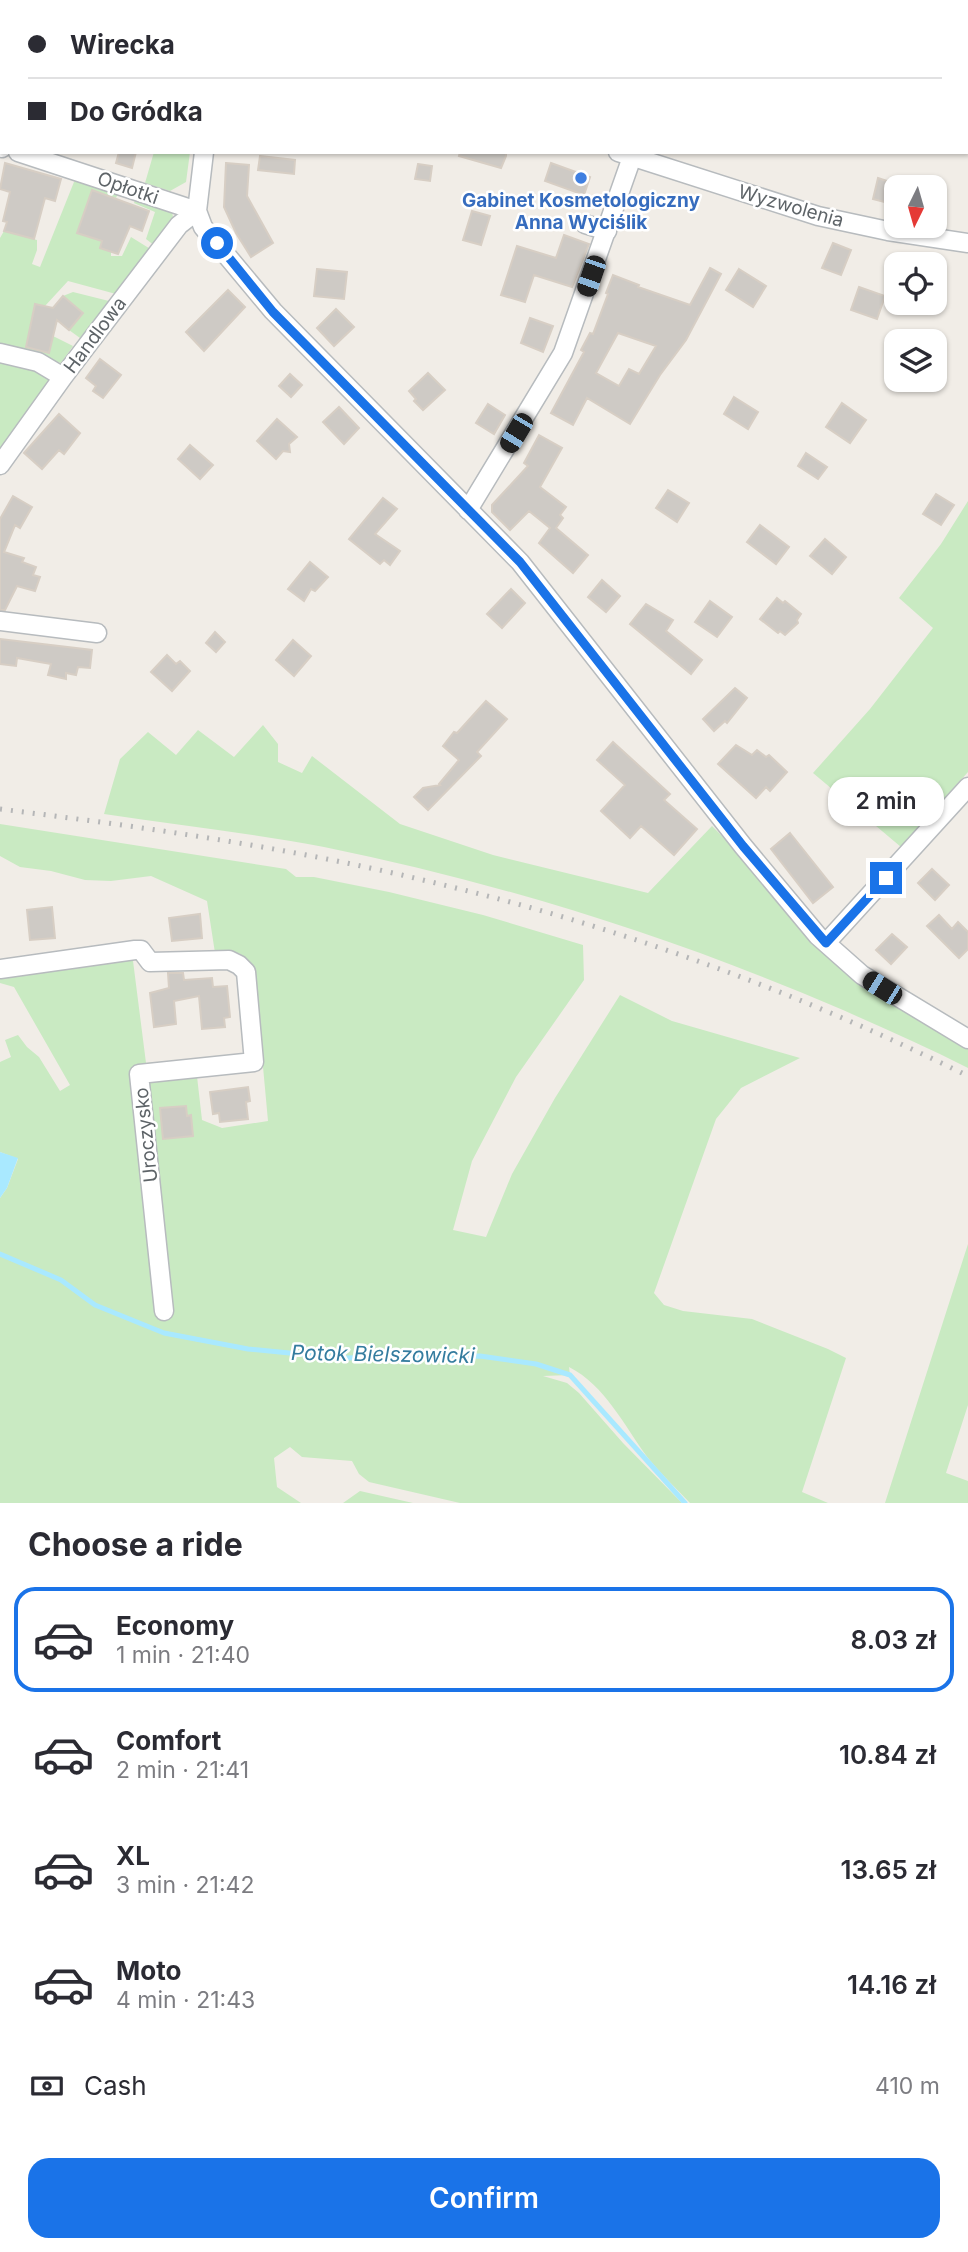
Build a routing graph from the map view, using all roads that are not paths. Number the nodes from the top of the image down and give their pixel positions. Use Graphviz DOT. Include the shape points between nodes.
graph roads {
  1 [pos="24,154"];
  2 [pos="204,154"];
  3 [pos="625,155"];
  4 [pos="197,211"];
  5 [pos="585,224"];
  6 [pos="607,231"];
  7 [pos="968,243"];
  8 [pos="0,353"];
  9 [pos="63,377"];
  10 [pos="0,466"];
  11 [pos="468,510"];
  12 [pos="0,621"];
  13 [pos="97,633"];
  14 [pos="968,787"];
  15 [pos="826,943"];
  16 [pos="0,968"];
  17 [pos="968,1039"];
  18 [pos="164,1311"];
  1 -- 4 [label="street, Opłotki"];
  2 -- 4 [label="street"];
  3 -- 6 [label="street"];
  3 -- 7 [label="street, Wyzwolenia" via="818,216"];
  4 -- 9 [label="street, Handlowa" via="179,225"];
  4 -- 11 [label="street" via="203,227 273,312"];
  5 -- 6 [label="street"];
  6 -- 11 [label="street" via="554,371"];
  8 -- 9 [label="street" via="38,362"];
  9 -- 10 [label="street, Handlowa"];
  11 -- 15 [label="street" via="526,570 743,846"];
  12 -- 13 [label="street"];
  14 -- 15 [label="street"];
  15 -- 17 [label="street" via="862,975"];
  16 -- 18 [label="street, Uroczysko" via="141,950 150,962 229,960 246,972 254,1062 139,1074"];
}
